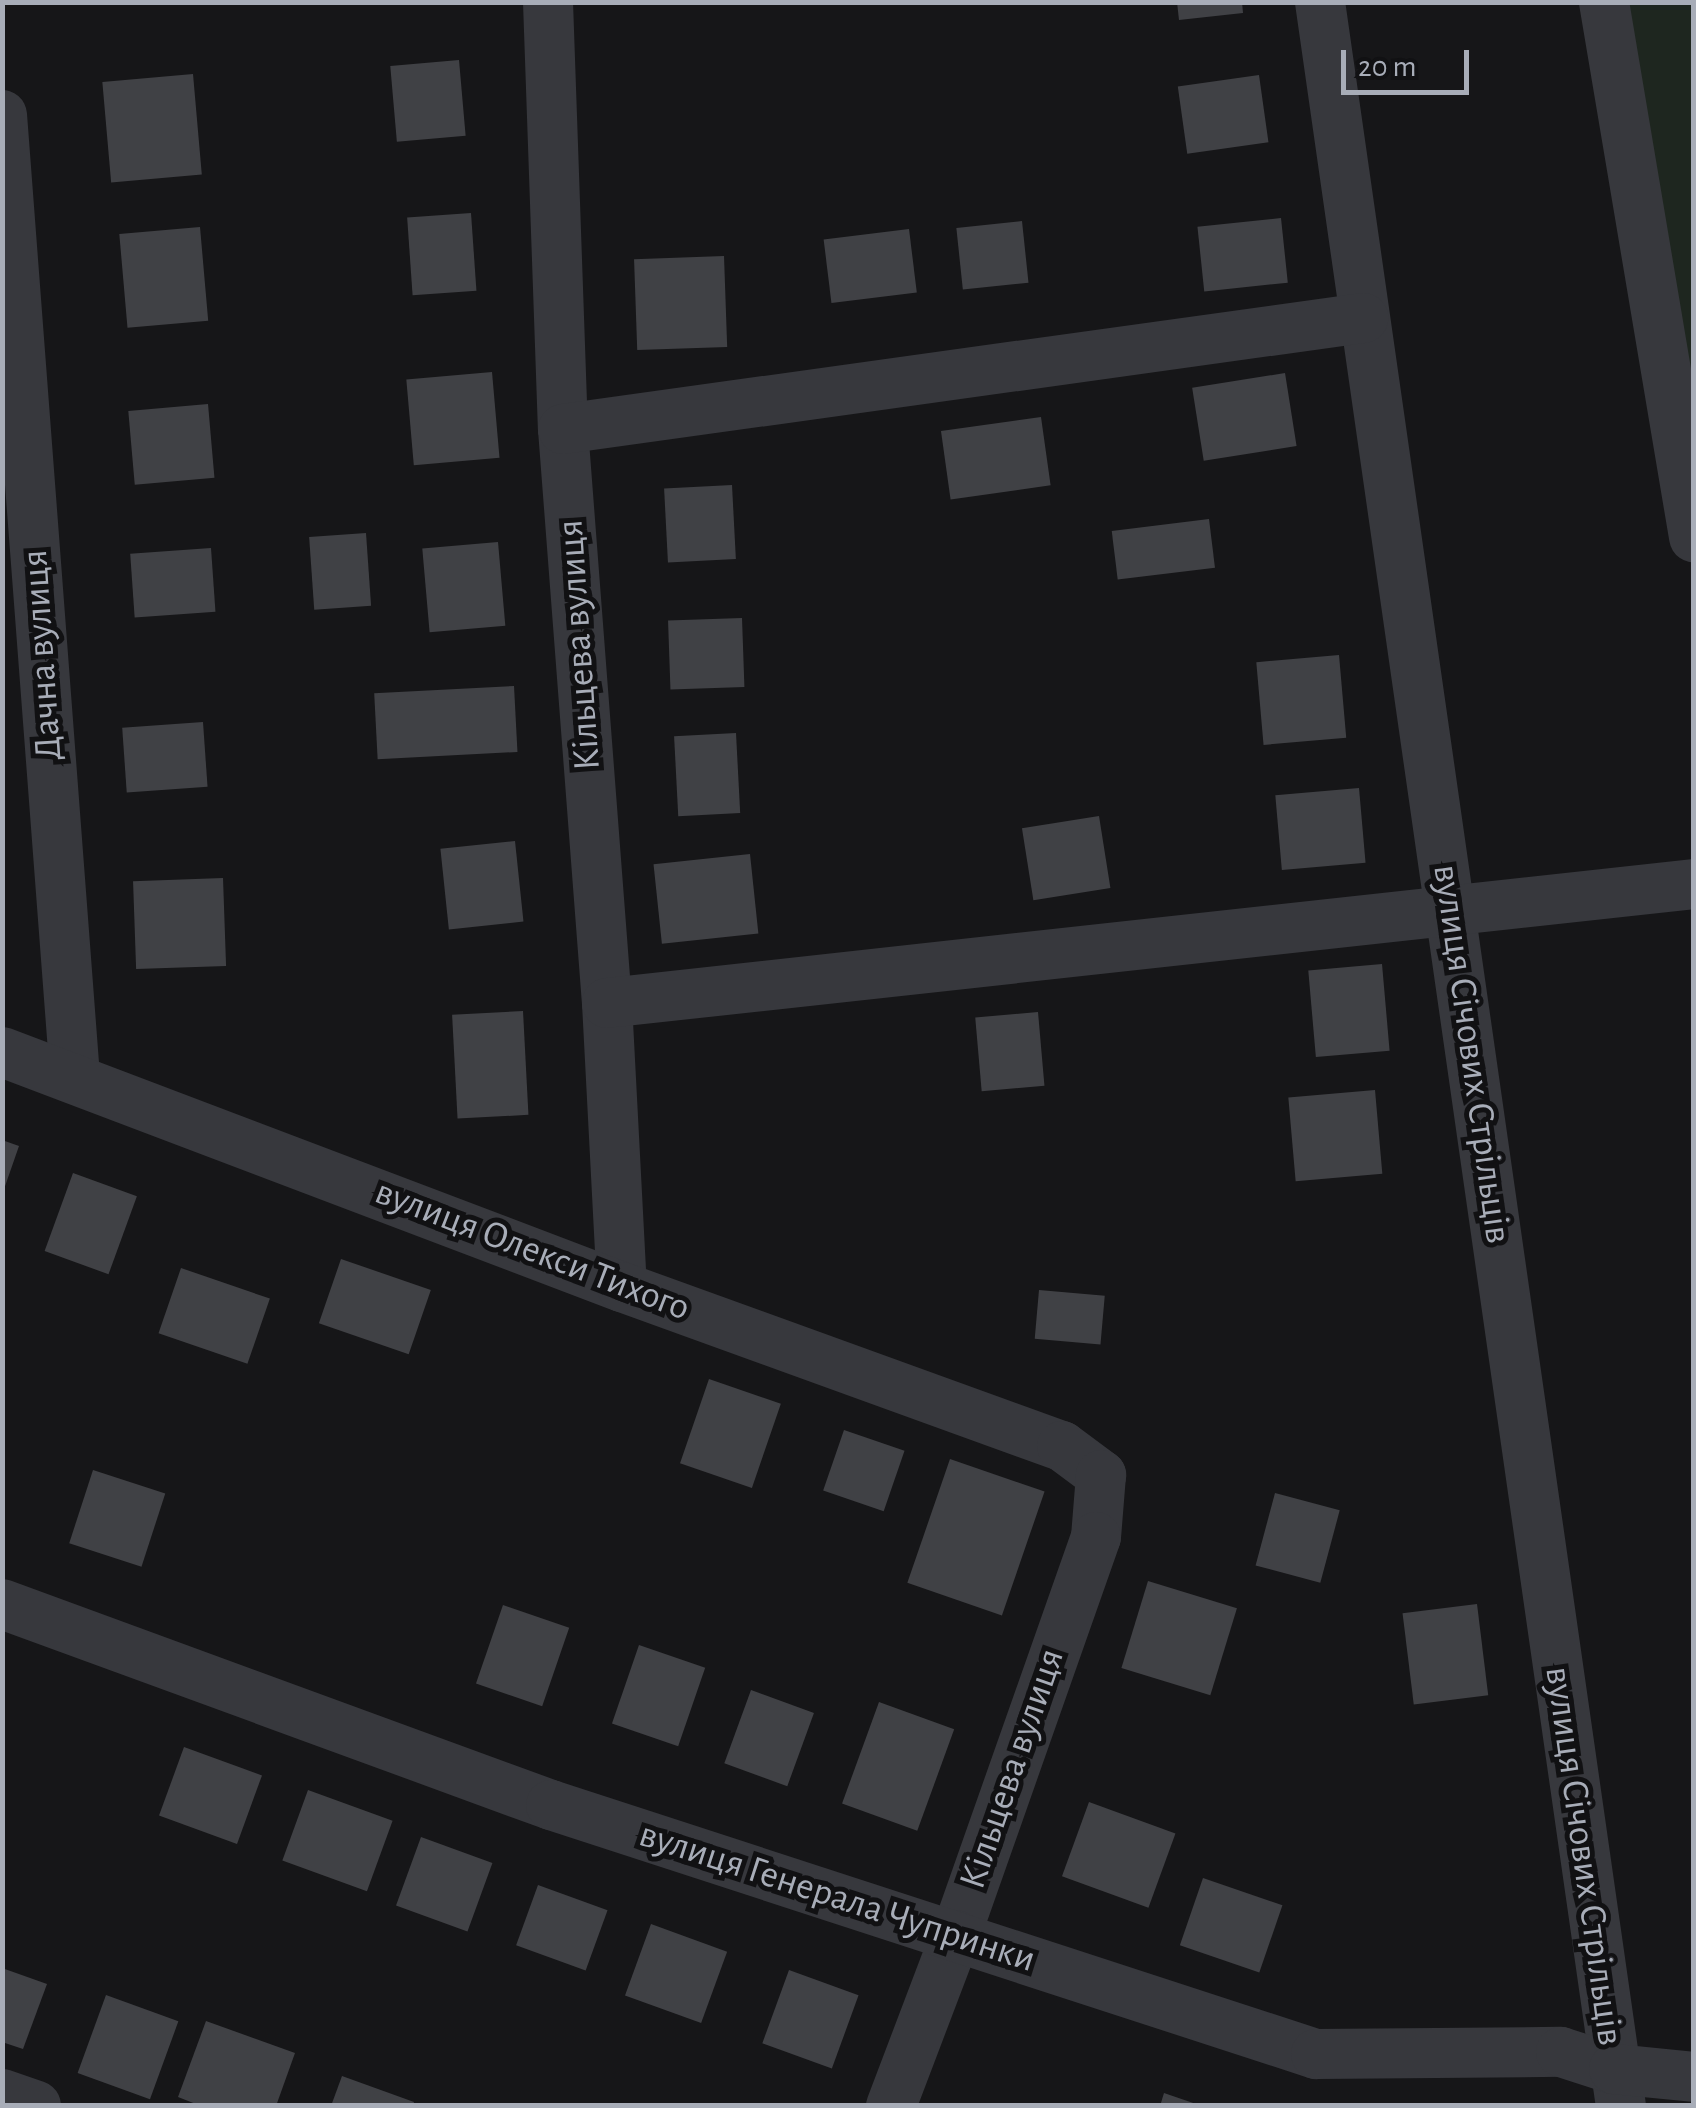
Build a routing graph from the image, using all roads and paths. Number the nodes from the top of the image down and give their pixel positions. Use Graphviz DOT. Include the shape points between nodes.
graph roads {
  1 [pos="548,2"];
  2 [pos="1320,2"];
  3 [pos="1604,2"];
  4 [pos="2,115"];
  5 [pos="1363,318"];
  6 [pos="1679,373"];
  7 [pos="564,429"];
  8 [pos="1694,537"];
  9 [pos="1694,884"];
  10 [pos="1453,909"];
  11 [pos="607,1002"];
  12 [pos="2,1052"];
  13 [pos="75,1076"];
  14 [pos="622,1287"];
  15 [pos="1062,1446"];
  16 [pos="2,1604"];
  17 [pos="956,1935"];
  18 [pos="1694,2077"];
  19 [pos="1617,2088"];
  20 [pos="2,2094"];
  21 [pos="36,2106"];
  22 [pos="891,2106"];
  1 -- 7 [label="street, Кільцева вулиця"];
  2 -- 5 [label="street, вулиця Січових Стрільців"];
  3 -- 6 [label="street"];
  4 -- 13 [label="street, Дачна вулиця"];
  5 -- 7 [label="street"];
  5 -- 10 [label="street, вулиця Січових Стрільців"];
  6 -- 8 [label="street"];
  7 -- 11 [label="street, Кільцева вулиця"];
  9 -- 10 [label="street"];
  10 -- 11 [label="street"];
  10 -- 19 [label="street, вулиця Січових Стрільців"];
  11 -- 14 [label="street, Кільцева вулиця"];
  12 -- 13 [label="street, вулиця Олекси Тихого"];
  13 -- 14 [label="street, вулиця Олекси Тихого"];
  14 -- 15 [label="street, вулиця Олекси Тихого"];
  15 -- 17 [label="street, Кільцева вулиця" via="1101,1475 1096,1537"];
  16 -- 17 [label="street, вулиця Генерала Чупринки" via="552,1805"];
  17 -- 19 [label="street, вулиця Генерала Чупринки" via="1316,2054 1561,2052"];
  17 -- 22 [label="street, Кільцева вулиця"];
  18 -- 19 [label="street, вулиця Генерала Чупринки"];
  20 -- 21 [label="street"];
}
